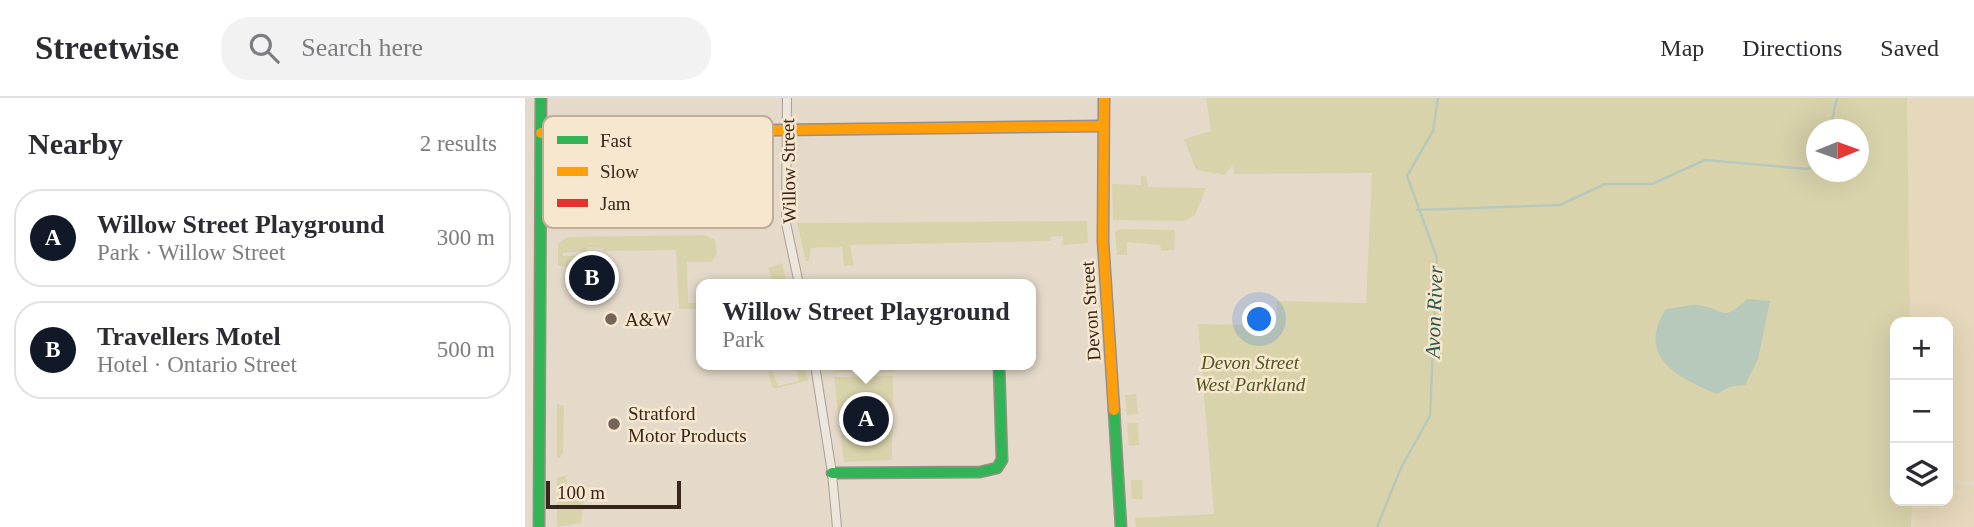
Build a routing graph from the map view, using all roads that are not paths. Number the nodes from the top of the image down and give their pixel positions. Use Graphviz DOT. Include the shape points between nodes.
graph roads {
  1 [pos="541,98"];
  2 [pos="787,98"];
  3 [pos="1104,98"];
  4 [pos="1104,126"];
  5 [pos="773,129"];
  6 [pos="787,129"];
  7 [pos="541,133"];
  8 [pos="798,279"];
  9 [pos="816,370"];
  10 [pos="999,370"];
  11 [pos="832,473"];
  12 [pos="1121,524"];
  13 [pos="539,527"];
  14 [pos="837,527"];
  1 -- 7 [label="street"];
  2 -- 6 [label="street, Willow Street"];
  3 -- 4 [label="street, Devon Street"];
  4 -- 6 [label="street"];
  4 -- 12 [label="street, Devon Street" via="1103,241"];
  5 -- 6 [label="street"];
  6 -- 8 [label="street, Willow Street" via="786,223"];
  7 -- 13 [label="street"];
  9 -- 11 [label="street"];
  10 -- 11 [label="street" via="1002,460 997,468"];
  11 -- 14 [label="street"];
}
